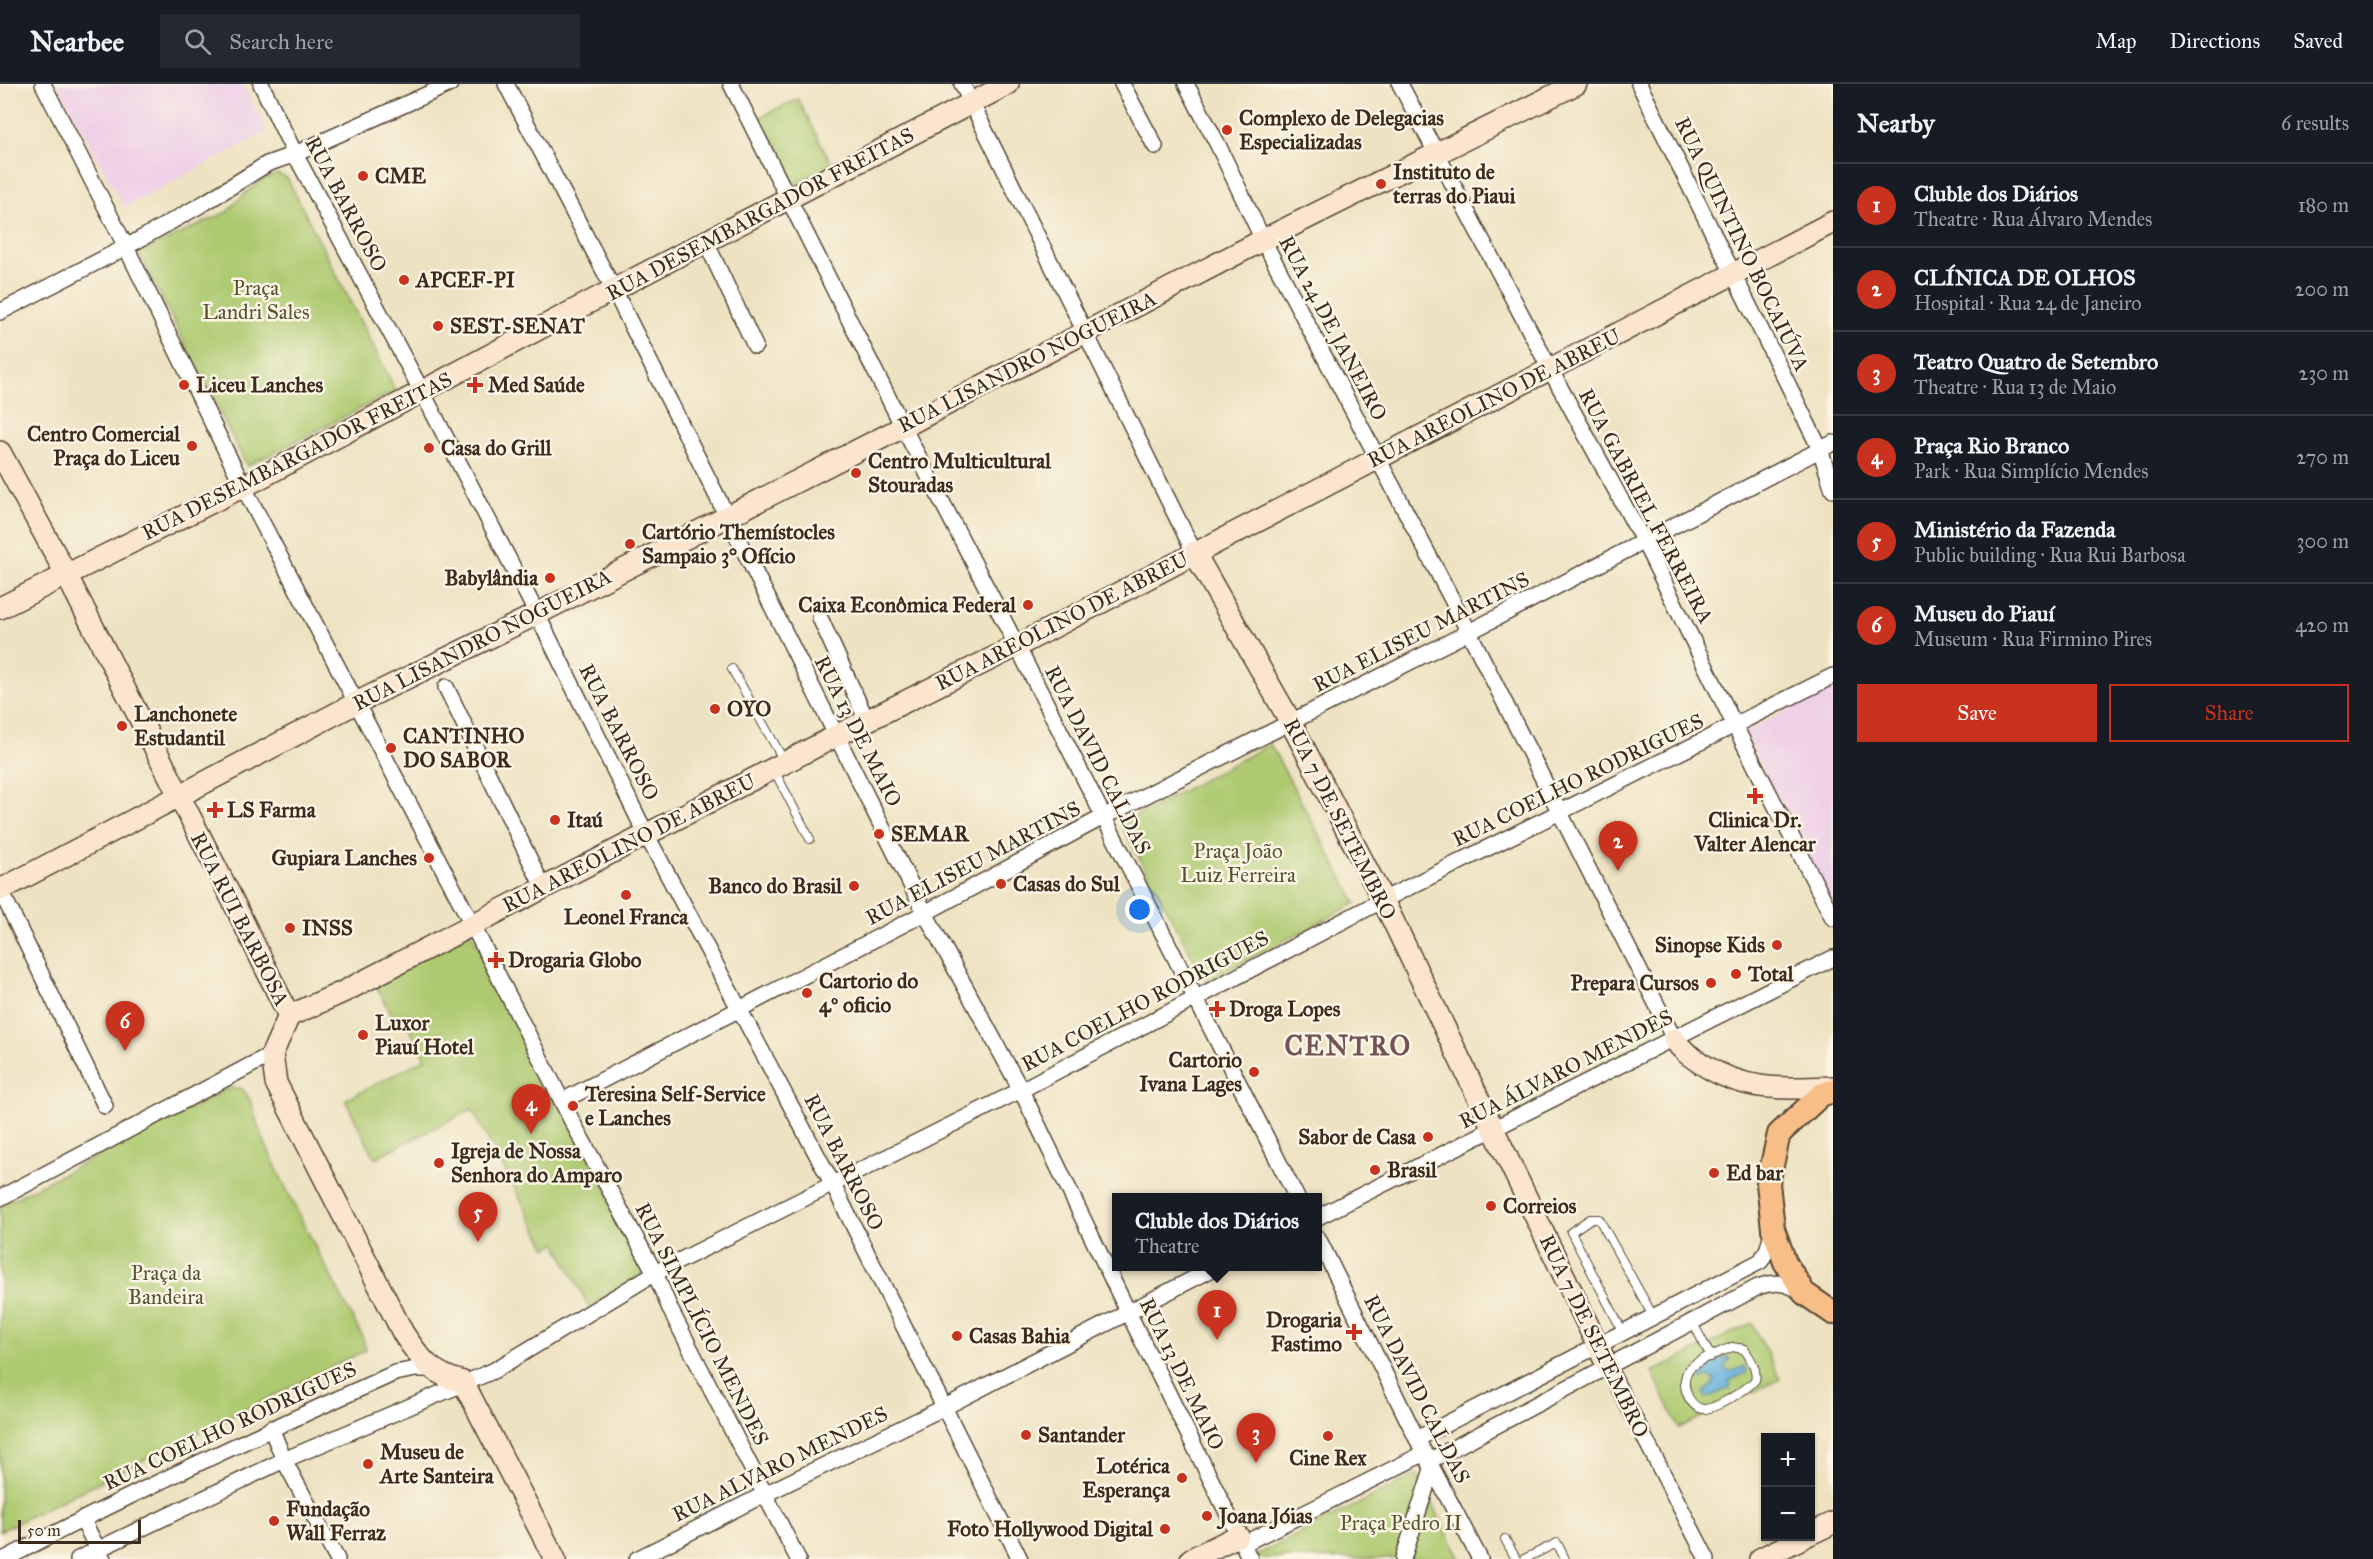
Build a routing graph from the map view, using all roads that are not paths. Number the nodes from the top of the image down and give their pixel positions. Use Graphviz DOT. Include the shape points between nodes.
graph roads {
  1 [pos="43,84"];
  2 [pos="261,84"];
  3 [pos="450,84"];
  4 [pos="506,84"];
  5 [pos="731,84"];
  6 [pos="962,84"];
  7 [pos="1008,84"];
  8 [pos="1122,84"];
  9 [pos="1186,84"];
  10 [pos="1400,84"];
  11 [pos="1576,84"];
  12 [pos="1639,84"];
  13 [pos="972,103"];
  14 [pos="1155,146"];
  15 [pos="295,154"];
  16 [pos="1437,155"];
  17 [pos="790,199"];
  18 [pos="1833,222"];
  19 [pos="1263,240"];
  20 [pos="706,242"];
  21 [pos="126,247"];
  22 [pos="1734,275"];
  23 [pos="614,290"];
  24 [pos="0,312"];
  25 [pos="1086,332"];
  26 [pos="755,346"];
  27 [pos="1550,369"];
  28 [pos="422,392"];
  29 [pos="903,427"];
  30 [pos="1826,446"];
  31 [pos="0,452"];
  32 [pos="1377,458"];
  33 [pos="243,486"];
  34 [pos="1833,490"];
  35 [pos="727,515"];
  36 [pos="1644,542"];
  37 [pos="1194,552"];
  38 [pos="66,574"];
  39 [pos="0,608"];
  40 [pos="537,614"];
  41 [pos="820,618"];
  42 [pos="1469,632"];
  43 [pos="1017,646"];
  44 [pos="732,669"];
  45 [pos="1833,676"];
  46 [pos="446,687"];
  47 [pos="356,703"];
  48 [pos="867,721"];
  49 [pos="1290,721"];
  50 [pos="1735,725"];
  51 [pos="836,736"];
  52 [pos="779,765"];
  53 [pos="177,795"];
  54 [pos="1560,814"];
  55 [pos="1103,817"];
  56 [pos="646,834"];
  57 [pos="810,839"];
  58 [pos="543,887"];
  59 [pos="0,890"];
  60 [pos="1383,900"];
  61 [pos="926,913"];
  62 [pos="1833,918"];
  63 [pos="472,924"];
  64 [pos="1833,958"];
  65 [pos="1196,996"];
  66 [pos="741,1009"];
  67 [pos="289,1016"];
  68 [pos="1674,1040"];
  69 [pos="272,1054"];
  70 [pos="1833,1087"];
  71 [pos="1021,1090"];
  72 [pos="1833,1091"];
  73 [pos="562,1101"];
  74 [pos="105,1106"];
  75 [pos="1492,1129"];
  76 [pos="832,1183"];
  77 [pos="1295,1193"];
  78 [pos="0,1198"];
  79 [pos="1322,1214"];
  80 [pos="1773,1230"];
  81 [pos="1322,1248"];
  82 [pos="1208,1271"];
  83 [pos="655,1273"];
  84 [pos="1804,1293"];
  85 [pos="1690,1298"];
  86 [pos="1128,1312"];
  87 [pos="1833,1313"];
  88 [pos="1653,1316"];
  89 [pos="1697,1321"];
  90 [pos="1623,1332"];
  91 [pos="1596,1345"];
  92 [pos="1711,1357"];
  93 [pos="1608,1367"];
  94 [pos="429,1368"];
  95 [pos="473,1379"];
  96 [pos="1508,1393"];
  97 [pos="943,1408"];
  98 [pos="1519,1413"];
  99 [pos="1448,1423"];
  100 [pos="270,1428"];
  101 [pos="1417,1439"];
  102 [pos="1460,1445"];
  103 [pos="284,1460"];
  104 [pos="1428,1461"];
  105 [pos="765,1494"];
  106 [pos="82,1519"];
  107 [pos="1833,1524"];
  108 [pos="1815,1532"];
  109 [pos="1505,1539"];
  110 [pos="1241,1540"];
  111 [pos="1796,1541"];
  112 [pos="100,1554"];
  113 [pos="5,1559"];
  114 [pos="78,1559"];
  115 [pos="337,1559"];
  116 [pos="555,1559"];
  117 [pos="637,1559"];
  118 [pos="798,1559"];
  119 [pos="1020,1559"];
  120 [pos="1191,1559"];
  121 [pos="1250,1559"];
  122 [pos="1403,1559"];
  123 [pos="1480,1559"];
  124 [pos="1516,1559"];
  125 [pos="1524,1559"];
  126 [pos="1565,1559"];
  127 [pos="1707,1559"];
  128 [pos="1760,1559"];
  1 -- 21 [label="street, RUA SIMPLÍCIO MENDES"];
  2 -- 15 [label="street, RUA BARROSO"];
  3 -- 15 [label="street"];
  4 -- 23 [label="street, RUA 13 DE MAIO"];
  5 -- 17 [label="street, RUA DAVID CALDAS"];
  6 -- 13 [label="street, RUA 7 DE SETEMBRO"];
  7 -- 13 [label="street, RUA DESEMBARGADOR FREITAS"];
  8 -- 14 [label="street"];
  9 -- 19 [label="street, RUA 24 DE JANEIRO"];
  10 -- 16 [label="street, RUA GABRIEL FERREIRA"];
  11 -- 16 [label="street, RUA LISANDRO NOGUEIRA"];
  12 -- 22 [label="street, RUA QUINTINO BOCAIÚVA"];
  13 -- 17 [label="street, RUA DESEMBARGADOR FREITAS"];
  13 -- 25 [label="street, RUA 7 DE SETEMBRO"];
  15 -- 21 [label="street" via="267,164"];
  15 -- 28 [label="street, RUA BARROSO"];
  16 -- 19 [label="street, RUA LISANDRO NOGUEIRA"];
  16 -- 27 [label="street, RUA GABRIEL FERREIRA"];
  17 -- 20 [label="street, RUA DESEMBARGADOR FREITAS"];
  17 -- 29 [label="street, RUA DAVID CALDAS"];
  18 -- 22 [label="street, RUA AREOLINO DE ABREU"];
  19 -- 25 [label="street, RUA LISANDRO NOGUEIRA"];
  19 -- 32 [label="street, RUA 24 DE JANEIRO"];
  20 -- 23 [label="street, RUA DESEMBARGADOR FREITAS"];
  20 -- 26 [label="street"];
  21 -- 24 [label="street"];
  21 -- 33 [label="street, RUA SIMPLÍCIO MENDES"];
  22 -- 27 [label="street, RUA AREOLINO DE ABREU"];
  22 -- 30 [label="street, RUA QUINTINO BOCAIÚVA"];
  23 -- 28 [label="street, RUA DESEMBARGADOR FREITAS"];
  23 -- 35 [label="street, RUA 13 DE MAIO"];
  25 -- 29 [label="street, RUA LISANDRO NOGUEIRA"];
  25 -- 37 [label="street, RUA 7 DE SETEMBRO"];
  27 -- 32 [label="street, RUA AREOLINO DE ABREU"];
  27 -- 36 [label="street, RUA GABRIEL FERREIRA"];
  28 -- 33 [label="street, RUA DESEMBARGADOR FREITAS"];
  28 -- 40 [label="street, RUA BARROSO"];
  29 -- 35 [label="street, RUA LISANDRO NOGUEIRA"];
  29 -- 43 [label="street, RUA DAVID CALDAS"];
  30 -- 34 [label="street, RUA QUINTINO BOCAIÚVA"];
  30 -- 36 [label="street, RUA ELISEU MARTINS"];
  31 -- 38 [label="street, RUA RUI BARBOSA"];
  32 -- 37 [label="street, RUA AREOLINO DE ABREU"];
  32 -- 42 [label="street, RUA 24 DE JANEIRO"];
  33 -- 38 [label="street, RUA DESEMBARGADOR FREITAS"];
  33 -- 47 [label="street, RUA SIMPLÍCIO MENDES"];
  35 -- 40 [label="street, RUA LISANDRO NOGUEIRA"];
  35 -- 51 [label="street, RUA 13 DE MAIO"];
  36 -- 42 [label="street, RUA ELISEU MARTINS"];
  36 -- 50 [label="street, RUA GABRIEL FERREIRA"];
  37 -- 43 [label="street, RUA AREOLINO DE ABREU"];
  37 -- 49 [label="street, RUA 7 DE SETEMBRO"];
  38 -- 39 [label="street, RUA DESEMBARGADOR FREITAS"];
  38 -- 53 [label="street, RUA RUI BARBOSA"];
  40 -- 47 [label="street, RUA LISANDRO NOGUEIRA"];
  40 -- 56 [label="street, RUA BARROSO"];
  41 -- 48 [label="street"];
  42 -- 49 [label="street, RUA ELISEU MARTINS"];
  42 -- 54 [label="street, RUA 24 DE JANEIRO"];
  43 -- 48 [label="street, RUA AREOLINO DE ABREU"];
  43 -- 55 [label="street, RUA DAVID CALDAS"];
  44 -- 52 [label="lane"];
  45 -- 50 [label="street, RUA COELHO RODRIGUES"];
  46 -- 58 [label="street"];
  47 -- 53 [label="street, RUA LISANDRO NOGUEIRA"];
  47 -- 63 [label="street, RUA SIMPLÍCIO MENDES"];
  48 -- 51 [label="street, RUA AREOLINO DE ABREU"];
  49 -- 55 [label="street, RUA ELISEU MARTINS"];
  49 -- 60 [label="street, RUA 7 DE SETEMBRO"];
  50 -- 54 [label="street, RUA COELHO RODRIGUES"];
  50 -- 62 [label="street, RUA GABRIEL FERREIRA"];
  51 -- 52 [label="street, RUA AREOLINO DE ABREU"];
  51 -- 61 [label="street, RUA 13 DE MAIO"];
  52 -- 56 [label="street, RUA AREOLINO DE ABREU"];
  52 -- 57 [label="lane"];
  53 -- 59 [label="street, RUA LISANDRO NOGUEIRA"];
  53 -- 67 [label="street, RUA RUI BARBOSA"];
  54 -- 60 [label="street, RUA COELHO RODRIGUES"];
  54 -- 68 [label="street, RUA 24 DE JANEIRO"];
  55 -- 61 [label="street, RUA ELISEU MARTINS"];
  55 -- 65 [label="street, RUA DAVID CALDAS"];
  56 -- 58 [label="street, RUA AREOLINO DE ABREU"];
  56 -- 66 [label="street, RUA BARROSO"];
  58 -- 63 [label="street, RUA AREOLINO DE ABREU"];
  59 -- 74 [label="street"];
  60 -- 65 [label="street, RUA COELHO RODRIGUES"];
  60 -- 75 [label="street, RUA 7 DE SETEMBRO"];
  61 -- 66 [label="street, RUA ELISEU MARTINS"];
  61 -- 71 [label="street, RUA 13 DE MAIO"];
  63 -- 67 [label="street, RUA AREOLINO DE ABREU"];
  63 -- 73 [label="street, RUA SIMPLÍCIO MENDES"];
  64 -- 68 [label="street, RUA ÁLVARO MENDES"];
  65 -- 71 [label="street, RUA COELHO RODRIGUES"];
  65 -- 77 [label="street, RUA DAVID CALDAS"];
  66 -- 73 [label="street, RUA ELISEU MARTINS"];
  66 -- 76 [label="street, RUA BARROSO"];
  67 -- 69 [label="street, RUA RUI BARBOSA"];
  68 -- 70 [label="street" via="1681,1051 1738,1083 1768,1088"];
  68 -- 75 [label="street, RUA ÁLVARO MENDES"];
  69 -- 78 [label="street"];
  69 -- 94 [label="street" via="276,1083 403,1333"];
  71 -- 76 [label="street, RUA COELHO RODRIGUES"];
  71 -- 86 [label="street, RUA 13 DE MAIO"];
  72 -- 80 [label="main road" via="1821,1095 1779,1134 1768,1183"];
  73 -- 83 [label="street, RUA SIMPLÍCIO MENDES"];
  75 -- 79 [label="street, RUA ÁLVARO MENDES"];
  75 -- 91 [label="street, RUA 7 DE SETEMBRO"];
  76 -- 83 [label="street, RUA COELHO RODRIGUES"];
  76 -- 97 [label="street, RUA BARROSO"];
  80 -- 84 [label="main road" via="1785,1262"];
  80 -- 85 [label="street" via="1761,1261"];
  81 -- 101 [label="street, RUA DAVID CALDAS"];
  82 -- 86 [label="street"];
  83 -- 95 [label="street, RUA COELHO RODRIGUES" via="493,1371"];
  83 -- 105 [label="street, RUA SIMPLÍCIO MENDES"];
  84 -- 87 [label="main road"];
  84 -- 89 [label="street" via="1782,1282 1772,1282"];
  85 -- 88 [label="street"];
  85 -- 89 [label="street"];
  86 -- 97 [label="street"];
  86 -- 110 [label="street, RUA 13 DE MAIO"];
  88 -- 90 [label="street"];
  88 -- 90 [label="lane" via="1599,1220 1590,1219 1571,1232"];
  89 -- 92 [label="lane"];
  89 -- 93 [label="street"];
  90 -- 91 [label="street"];
  91 -- 93 [label="street, RUA 7 DE SETEMBRO"];
  91 -- 96 [label="street"];
  92 -- 92 [label="lane" via="1693,1365 1683,1379 1692,1404 1701,1409 1712,1408 1749,1387 1756,1376 1743,1349 1732,1347"];
  93 -- 98 [label="street"];
  93 -- 127 [label="street, RUA 7 DE SETEMBRO"];
  94 -- 95 [label="street" via="446,1378"];
  94 -- 100 [label="street, RUA COELHO RODRIGUES" via="395,1374"];
  95 -- 103 [label="street, RUA COELHO RODRIGUES"];
  95 -- 116 [label="street"];
  96 -- 98 [label="street"];
  96 -- 99 [label="street"];
  97 -- 105 [label="street, RUA ALVARO MENDES"];
  97 -- 119 [label="street, RUA BARROSO"];
  98 -- 102 [label="street"];
  99 -- 101 [label="street"];
  99 -- 102 [label="street"];
  100 -- 103 [label="street"];
  100 -- 106 [label="street, RUA COELHO RODRIGUES"];
  101 -- 104 [label="street, RUA DAVID CALDAS"];
  102 -- 104 [label="street"];
  103 -- 112 [label="street"];
  103 -- 115 [label="street"];
  104 -- 110 [label="street"];
  104 -- 122 [label="street"];
  104 -- 123 [label="street, RUA DAVID CALDAS"];
  105 -- 117 [label="street, RUA ALVARO MENDES"];
  105 -- 118 [label="street, RUA SIMPLÍCIO MENDES"];
  106 -- 112 [label="street"];
  106 -- 113 [label="street, RUA COELHO RODRIGUES"];
  107 -- 108 [label="street"];
  109 -- 124 [label="lane"];
  110 -- 120 [label="street"];
  110 -- 121 [label="street, RUA 13 DE MAIO"];
  111 -- 128 [label="street"];
  112 -- 114 [label="street"];
  125 -- 126 [label="lane" via="1557,1543"];
}
